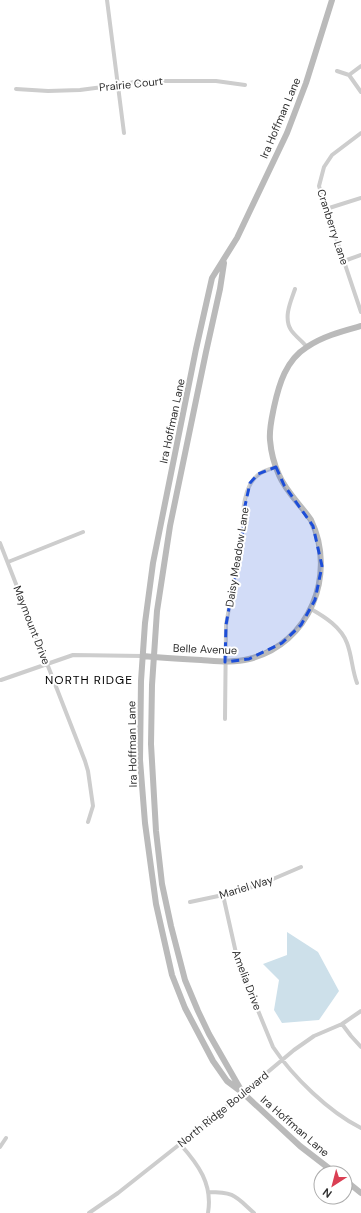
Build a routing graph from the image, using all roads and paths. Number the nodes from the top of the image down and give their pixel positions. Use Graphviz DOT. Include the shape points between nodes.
graph roads {
  1 [pos="107,0"];
  2 [pos="332,0"];
  3 [pos="361,66"];
  4 [pos="337,71"];
  5 [pos="349,75"];
  6 [pos="118,85"];
  7 [pos="245,85"];
  8 [pos="16,89"];
  9 [pos="361,92"];
  10 [pos="124,133"];
  11 [pos="361,133"];
  12 [pos="361,198"];
  13 [pos="326,209"];
  14 [pos="361,255"];
  15 [pos="224,259"];
  16 [pos="344,261"];
  17 [pos="295,289"];
  18 [pos="361,312"];
  19 [pos="361,326"];
  20 [pos="307,347"];
  21 [pos="276,468"];
  22 [pos="82,532"];
  23 [pos="0,542"];
  24 [pos="8,562"];
  25 [pos="311,609"];
  26 [pos="143,656"];
  27 [pos="154,657"];
  28 [pos="226,662"];
  29 [pos="47,663"];
  30 [pos="1,680"];
  31 [pos="357,683"];
  32 [pos="226,719"];
  33 [pos="88,822"];
  34 [pos="301,867"];
  35 [pos="223,895"];
  36 [pos="190,902"];
  37 [pos="361,1011"];
  38 [pos="342,1024"];
  39 [pos="361,1047"];
  40 [pos="282,1060"];
  41 [pos="243,1094"];
  42 [pos="361,1128"];
  43 [pos="6,1138"];
  44 [pos="180,1144"];
  45 [pos="0,1147"];
  46 [pos="325,1165"];
  47 [pos="353,1186"];
  48 [pos="208,1192"];
  49 [pos="361,1193"];
  50 [pos="89,1213"];
  51 [pos="208,1213"];
  52 [pos="254,1213"];
  1 -- 6 [label="street"];
  2 -- 15 [label="main road, Ira Hoffman Lane" via="304,90 287,133 237,238"];
  3 -- 5 [label="street"];
  4 -- 5 [label="street"];
  5 -- 9 [label="street"];
  6 -- 7 [label="street, Prairie Court" via="135,82 216,80"];
  6 -- 8 [label="street, Prairie Court" via="80,90"];
  6 -- 10 [label="street"];
  11 -- 13 [label="street, Cranberry Lane" via="332,155 324,167 319,186"];
  12 -- 13 [label="street"];
  13 -- 16 [label="street, Cranberry Lane"];
  14 -- 16 [label="street"];
  15 -- 26 [label="main road, Ira Hoffman Lane" via="212,278 195,356 153,563"];
  15 -- 27 [label="main road, Ira Hoffman Lane" via="220,289 170,526 157,611"];
  16 -- 18 [label="street, Cranberry Lane"];
  17 -- 20 [label="street" via="288,310 288,321 291,330"];
  19 -- 20 [label="main road, Belle Avenue" via="341,331"];
  20 -- 21 [label="main road, Belle Avenue" via="297,355 278,388 270,430 271,450"];
  21 -- 25 [label="main road, Belle Avenue" via="284,485 311,520 320,546 321,576"];
  21 -- 28 [label="street, Daisy Meadow Lane" via="258,474 250,482 226,625"];
  22 -- 24 [label="street"];
  23 -- 24 [label="street, Maymount Drive"];
  24 -- 29 [label="street, Maymount Drive"];
  25 -- 28 [label="main road, Belle Avenue" via="296,632 271,651 250,660"];
  25 -- 31 [label="street" via="338,628 347,642"];
  26 -- 27 [label="main road, Belle Avenue"];
  26 -- 29 [label="street, Belle Avenue" via="77,654"];
  26 -- 41 [label="main road, Ira Hoffman Lane" via="140,760 145,823 156,904 172,975 185,1008 213,1060 227,1081"];
  27 -- 28 [label="main road, Belle Avenue"];
  27 -- 41 [label="main road, Ira Hoffman Lane" via="151,744 156,831 164,894 185,980 209,1034"];
  28 -- 32 [label="street, Daisy Meadow Lane"];
  29 -- 30 [label="street, Belle Avenue"];
  29 -- 33 [label="street, Maymount Drive" via="87,767 93,806"];
  34 -- 35 [label="street, Mariel Way" via="259,886"];
  35 -- 36 [label="street, Mariel Way"];
  35 -- 40 [label="street, Amelia Drive" via="238,962 273,1047"];
  37 -- 38 [label="street, North Ridge Boulevard"];
  38 -- 39 [label="street"];
  38 -- 40 [label="street, North Ridge Boulevard" via="314,1036"];
  40 -- 41 [label="street, North Ridge Boulevard"];
  40 -- 42 [label="street, Amelia Drive" via="316,1095 349,1122"];
  41 -- 44 [label="street, North Ridge Boulevard"];
  41 -- 46 [label="main road, Ira Hoffman Lane"];
  43 -- 45 [label="street"];
  44 -- 48 [label="street" via="196,1162 204,1176"];
  44 -- 50 [label="street, North Ridge Boulevard"];
  47 -- 49 [label="main road"];
  48 -- 51 [label="street"];
  48 -- 52 [label="street" via="233,1195"];
}
